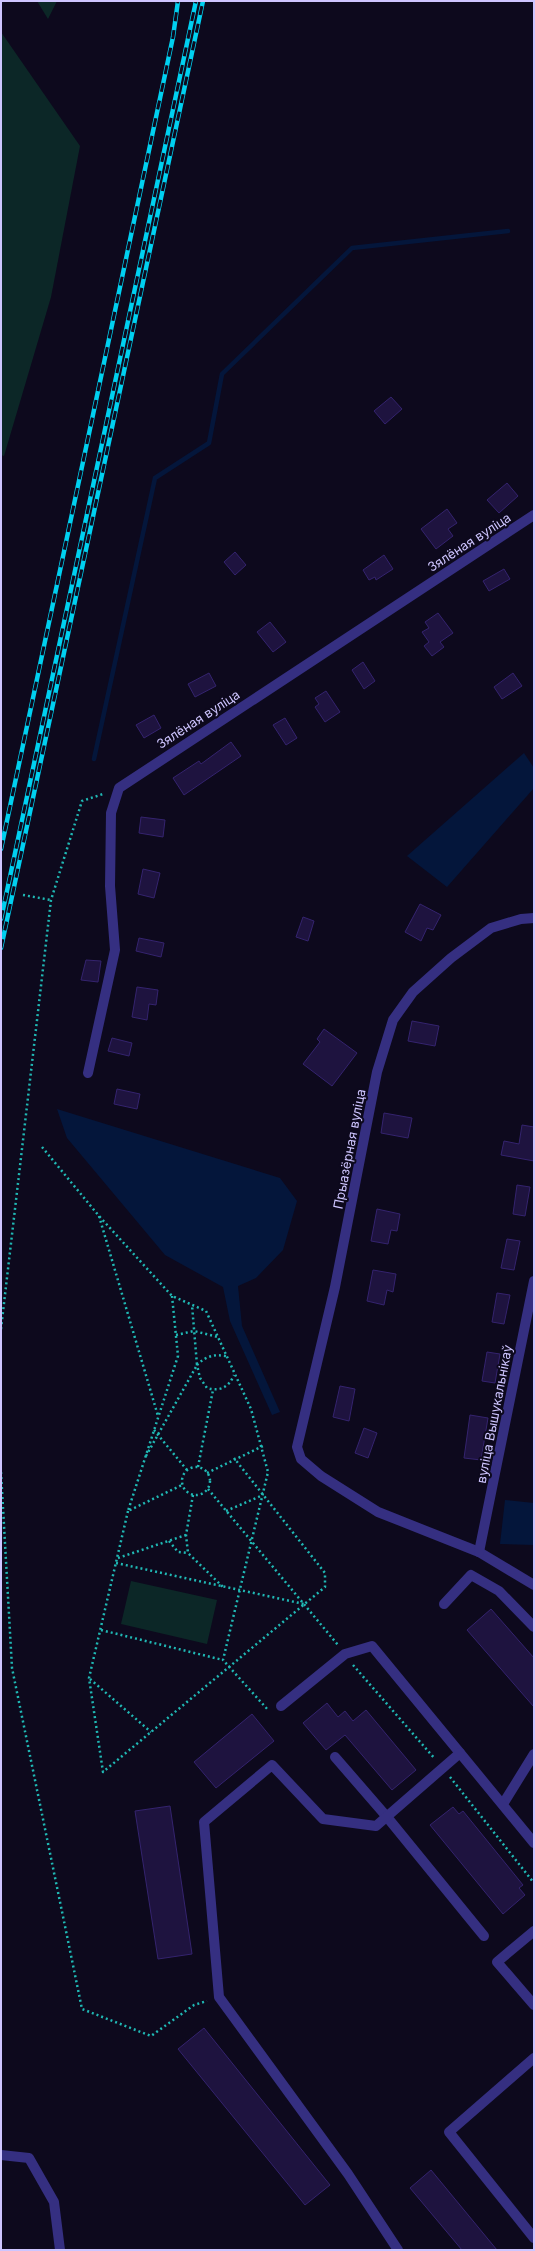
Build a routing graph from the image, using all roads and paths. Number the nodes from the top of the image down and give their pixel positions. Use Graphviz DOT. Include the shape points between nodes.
graph roads {
  1 [pos="534,515"];
  2 [pos="119,788"];
  3 [pos="23,895"];
  4 [pos="51,900"];
  5 [pos="534,918"];
  6 [pos="88,1073"];
  7 [pos="42,1147"];
  8 [pos="99,1216"];
  9 [pos="534,1281"];
  10 [pos="172,1296"];
  11 [pos="192,1304"];
  12 [pos="1,1328"];
  13 [pos="194,1331"];
  14 [pos="176,1335"];
  15 [pos="218,1337"];
  16 [pos="226,1356"];
  17 [pos="197,1365"];
  18 [pos="234,1375"];
  19 [pos="213,1390"];
  20 [pos="158,1416"];
  21 [pos="153,1430"];
  22 [pos="158,1435"];
  23 [pos="263,1446"];
  24 [pos="234,1458"];
  25 [pos="142,1463"];
  26 [pos="198,1467"];
  27 [pos="187,1470"];
  28 [pos="1,1472"];
  29 [pos="207,1473"];
  30 [pos="182,1485"];
  31 [pos="208,1489"];
  32 [pos="263,1495"];
  33 [pos="193,1496"];
  34 [pos="128,1511"];
  35 [pos="226,1511"];
  36 [pos="186,1535"];
  37 [pos="169,1541"];
  38 [pos="252,1542"];
  39 [pos="479,1552"];
  40 [pos="188,1553"];
  41 [pos="118,1558"];
  42 [pos="116,1563"];
  43 [pos="534,1585"];
  44 [pos="225,1588"];
  45 [pos="240,1592"];
  46 [pos="444,1604"];
  47 [pos="304,1605"];
  48 [pos="534,1627"];
  49 [pos="101,1630"];
  50 [pos="345,1654"];
  51 [pos="223,1660"];
  52 [pos="230,1667"];
  53 [pos="89,1678"];
  54 [pos="280,1706"];
  55 [pos="272,1714"];
  56 [pos="151,1732"];
  57 [pos="460,1752"];
  58 [pos="534,1754"];
  59 [pos="335,1757"];
  60 [pos="442,1768"];
  61 [pos="503,1804"];
  62 [pos="387,1817"];
  63 [pos="534,1843"];
  64 [pos="534,1883"];
  65 [pos="534,1931"];
  66 [pos="484,1936"];
  67 [pos="218,1998"];
  68 [pos="534,2005"];
  69 [pos="534,2058"];
  70 [pos="1,2155"];
  71 [pos="534,2238"];
  72 [pos="60,2250"];
  73 [pos="398,2250"];
  1 -- 2 [label="street, Зялёная вуліца"];
  2 -- 4 [label="path" via="82,801"];
  2 -- 6 [label="street" via="111,813 110,886 115,950"];
  3 -- 4 [label="path"];
  4 -- 12 [label="path"];
  5 -- 39 [label="street, Прыазёрная вуліца" via="491,928 451,958 413,992 393,1020 377,1072 335,1287 297,1447 301,1459 320,1476 378,1512"];
  7 -- 8 [label="path"];
  8 -- 10 [label="path"];
  8 -- 20 [label="path"];
  9 -- 39 [label="street, вуліца Вышукальнікаў"];
  10 -- 11 [label="path"];
  10 -- 14 [label="path"];
  11 -- 13 [label="path"];
  11 -- 15 [label="path" via="206,1311"];
  13 -- 14 [label="path"];
  13 -- 15 [label="path"];
  13 -- 17 [label="path"];
  14 -- 20 [label="path" via="178,1356"];
  15 -- 16 [label="path"];
  16 -- 17 [label="path" via="213,1355"];
  16 -- 18 [label="path"];
  17 -- 19 [label="path" via="202,1384"];
  17 -- 22 [label="path"];
  18 -- 19 [label="path" via="225,1388"];
  18 -- 23 [label="path" via="251,1409"];
  19 -- 26 [label="path"];
  20 -- 21 [label="path"];
  21 -- 22 [label="path"];
  21 -- 25 [label="path"];
  22 -- 25 [label="path"];
  22 -- 27 [label="path"];
  23 -- 24 [label="path"];
  23 -- 32 [label="path" via="268,1472"];
  24 -- 29 [label="path"];
  24 -- 32 [label="path"];
  25 -- 34 [label="path"];
  26 -- 27 [label="path"];
  26 -- 29 [label="path"];
  27 -- 30 [label="path"];
  28 -- 67 [label="path" via="12,1668 82,2009 151,2036 194,2005"];
  29 -- 31 [label="path" via="210,1478"];
  30 -- 33 [label="path" via="184,1490"];
  30 -- 34 [label="path"];
  31 -- 33 [label="path"];
  31 -- 35 [label="path"];
  32 -- 35 [label="path"];
  32 -- 38 [label="path"];
  32 -- 47 [label="path" via="325,1573 325,1587"];
  33 -- 36 [label="path"];
  34 -- 41 [label="path"];
  35 -- 38 [label="path"];
  36 -- 37 [label="path"];
  36 -- 40 [label="path"];
  37 -- 40 [label="path" via="178,1552"];
  37 -- 41 [label="path"];
  38 -- 45 [label="path"];
  38 -- 47 [label="path"];
  39 -- 43 [label="street"];
  40 -- 44 [label="path"];
  41 -- 42 [label="path"];
  42 -- 44 [label="path"];
  42 -- 49 [label="path"];
  44 -- 45 [label="path"];
  45 -- 47 [label="path"];
  45 -- 51 [label="path"];
  46 -- 48 [label="street" via="471,1575 499,1591"];
  47 -- 50 [label="path"];
  47 -- 52 [label="path"];
  49 -- 51 [label="path"];
  49 -- 53 [label="path"];
  50 -- 54 [label="street"];
  50 -- 57 [label="street" via="372,1646"];
  50 -- 60 [label="path"];
  51 -- 52 [label="path"];
  52 -- 55 [label="path"];
  52 -- 56 [label="path"];
  53 -- 56 [label="path"];
  53 -- 56 [label="path" via="103,1772"];
  57 -- 60 [label="street"];
  57 -- 61 [label="street"];
  58 -- 61 [label="street"];
  59 -- 62 [label="street"];
  60 -- 62 [label="street"];
  60 -- 64 [label="path"];
  61 -- 63 [label="street"];
  62 -- 66 [label="street"];
  62 -- 67 [label="street" via="376,1826 323,1819 272,1765 204,1822"];
  65 -- 68 [label="street" via="497,1962"];
  67 -- 73 [label="street" via="348,2174"];
  69 -- 71 [label="street" via="449,2132"];
  70 -- 72 [label="street" via="29,2158 54,2202"];
}
